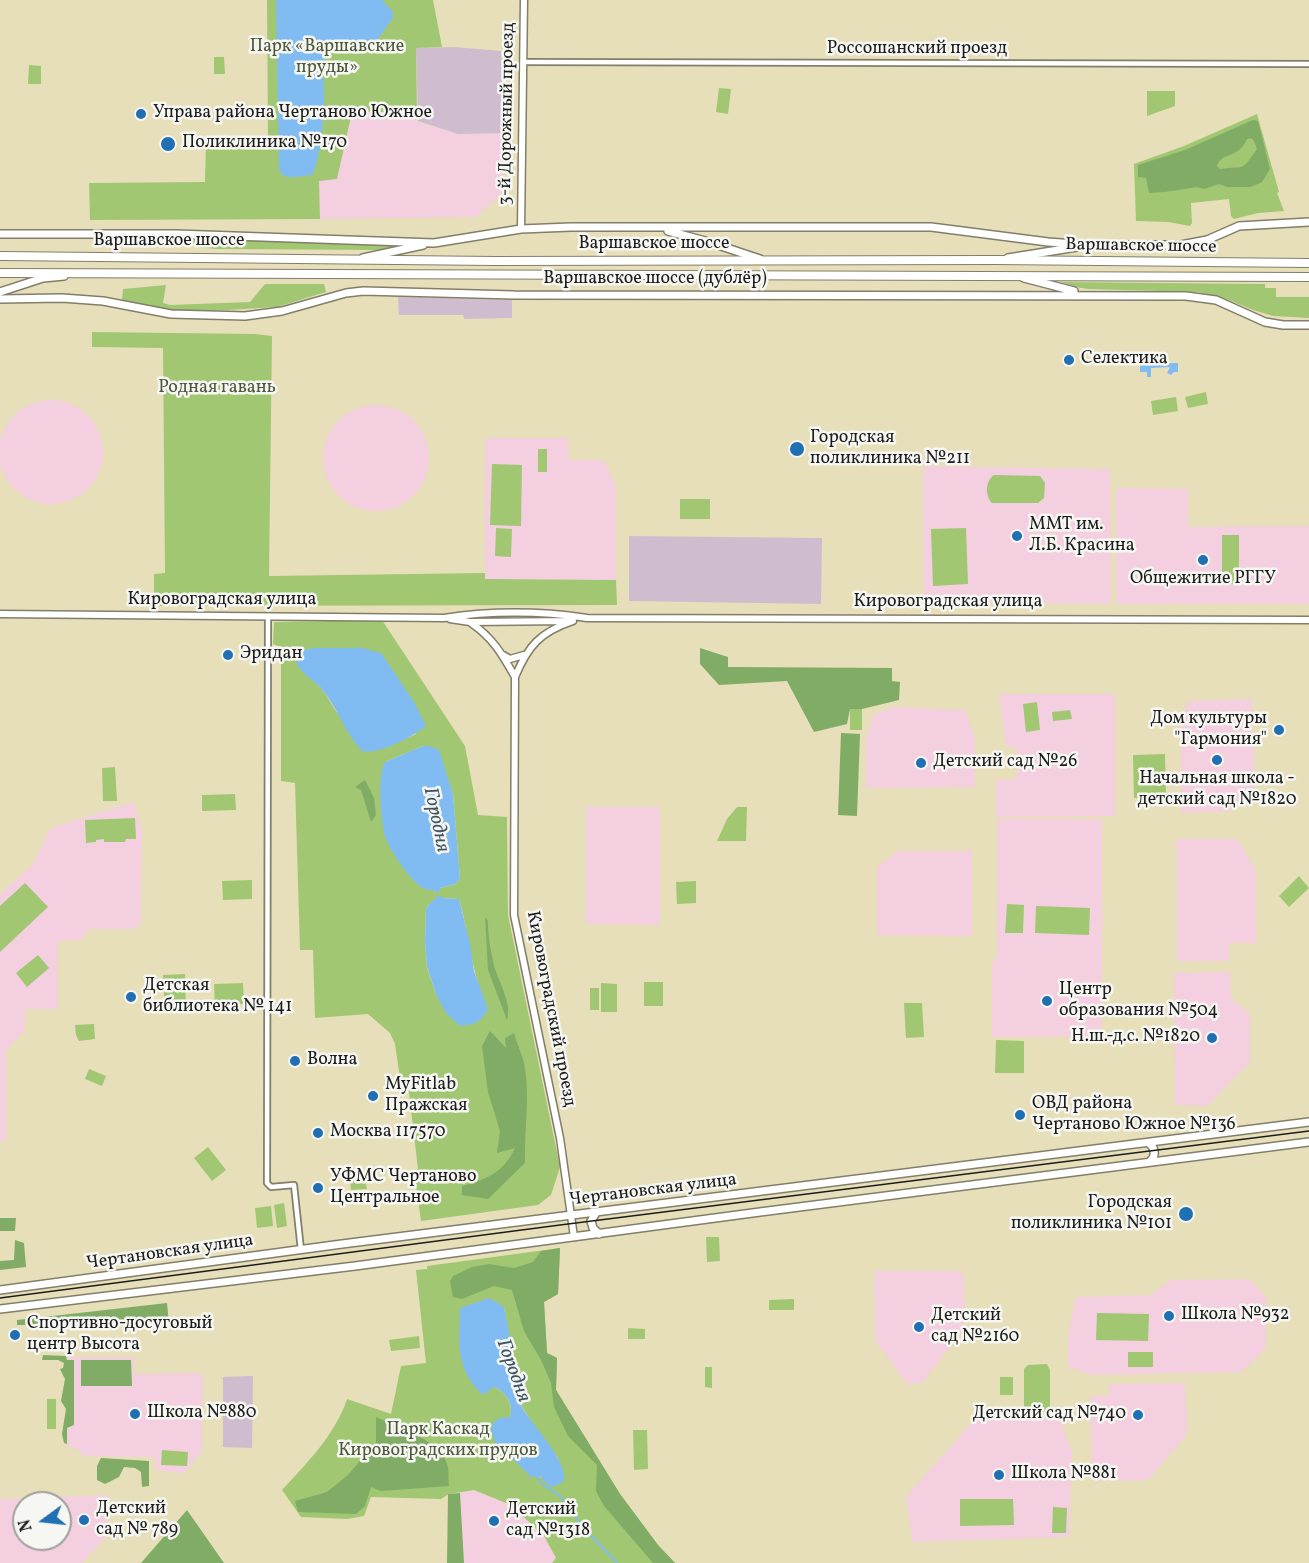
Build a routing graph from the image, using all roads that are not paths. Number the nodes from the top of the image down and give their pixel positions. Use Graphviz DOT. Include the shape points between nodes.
graph roads {
  1 [pos="524,0"];
  2 [pos="524,62"];
  3 [pos="1309,64"];
  4 [pos="1309,222"];
  5 [pos="656,228"];
  6 [pos="521,229"];
  7 [pos="0,234"];
  8 [pos="434,243"];
  9 [pos="1088,245"];
  10 [pos="0,256"];
  11 [pos="360,258"];
  12 [pos="763,260"];
  13 [pos="995,260"];
  14 [pos="1309,263"];
  15 [pos="0,273"];
  16 [pos="94,273"];
  17 [pos="1019,277"];
  18 [pos="1309,277"];
  19 [pos="0,292"];
  20 [pos="1092,295"];
  21 [pos="0,299"];
  22 [pos="1309,325"];
  23 [pos="502,613"];
  24 [pos="0,614"];
  25 [pos="536,615"];
  26 [pos="268,616"];
  27 [pos="444,618"];
  28 [pos="587,618"];
  29 [pos="1309,620"];
  30 [pos="492,621"];
  31 [pos="573,621"];
  32 [pos="470,622"];
  33 [pos="541,623"];
  34 [pos="488,635"];
  35 [pos="540,636"];
  36 [pos="502,654"];
  37 [pos="524,655"];
  38 [pos="515,677"];
  39 [pos="1309,1122"];
  40 [pos="1309,1142"];
  41 [pos="1149,1143"];
  42 [pos="1149,1162"];
  43 [pos="596,1213"];
  44 [pos="572,1216"];
  45 [pos="599,1234"];
  46 [pos="574,1237"];
  47 [pos="301,1250"];
  48 [pos="0,1290"];
  49 [pos="0,1309"];
  1 -- 2 [label="street, 3-й Дорожный проезд"];
  2 -- 3 [label="street, Россошанский проезд"];
  2 -- 6 [label="street, 3-й Дорожный проезд"];
  4 -- 9 [label="main road" via="1239,226 1207,240 1181,245"];
  5 -- 6 [label="main road"];
  5 -- 9 [label="main road" via="931,227"];
  5 -- 12 [label="main road"];
  6 -- 8 [label="main road"];
  7 -- 8 [label="main road" via="176,234"];
  8 -- 11 [label="main road"];
  9 -- 13 [label="main road"];
  10 -- 11 [label="main road, Варшавское шоссе"];
  11 -- 12 [label="main road, Варшавское шоссе"];
  12 -- 13 [label="main road, Варшавское шоссе"];
  13 -- 14 [label="main road, Варшавское шоссе"];
  15 -- 16 [label="main road, Варшавское шоссе"];
  16 -- 17 [label="main road, Варшавское шоссе"];
  16 -- 19 [label="main road" via="43,278"];
  17 -- 18 [label="main road, Варшавское шоссе"];
  17 -- 20 [label="main road"];
  20 -- 21 [label="main road, Варшавское шоссе (дублёр)" via="514,295 363,291 245,316 171,314 62,298"];
  20 -- 22 [label="main road, Варшавское шоссе (дублёр)" via="1200,297 1265,322"];
  23 -- 25 [label="street, Кировоградская улица"];
  23 -- 27 [label="street, Кировоградская улица"];
  23 -- 30 [label="street"];
  24 -- 26 [label="street, Кировоградская улица"];
  25 -- 28 [label="street, Кировоградская улица"];
  25 -- 33 [label="street"];
  26 -- 27 [label="street, Кировоградская улица"];
  26 -- 47 [label="street" via="267,1183 271,1187 294,1185"];
  27 -- 32 [label="street, Кировоградская улица"];
  28 -- 29 [label="street, Кировоградская улица"];
  28 -- 31 [label="street, Кировоградская улица"];
  30 -- 32 [label="street, Кировоградская улица"];
  30 -- 33 [label="street, Кировоградская улица"];
  30 -- 34 [label="street"];
  31 -- 33 [label="street, Кировоградская улица"];
  31 -- 35 [label="street"];
  32 -- 34 [label="street"];
  33 -- 35 [label="street"];
  34 -- 36 [label="street"];
  35 -- 37 [label="street"];
  36 -- 37 [label="street" via="510,659"];
  36 -- 38 [label="street"];
  37 -- 38 [label="street"];
  38 -- 44 [label="street, Кировоградский проезд" via="514,915"];
  39 -- 41 [label="main road, Чертановская улица"];
  40 -- 42 [label="main road, Чертановская улица"];
  41 -- 42 [label="main road" via="1155,1154"];
  41 -- 43 [label="main road, Чертановская улица"];
  42 -- 45 [label="main road, Чертановская улица"];
  43 -- 44 [label="main road, Чертановская улица"];
  43 -- 45 [label="main road" via="591,1221"];
  44 -- 46 [label="street, Кировоградский проезд"];
  44 -- 47 [label="main road, Чертановская улица"];
  45 -- 46 [label="main road, Чертановская улица"];
  46 -- 49 [label="main road, Чертановская улица"];
  47 -- 48 [label="main road, Чертановская улица"];
}
